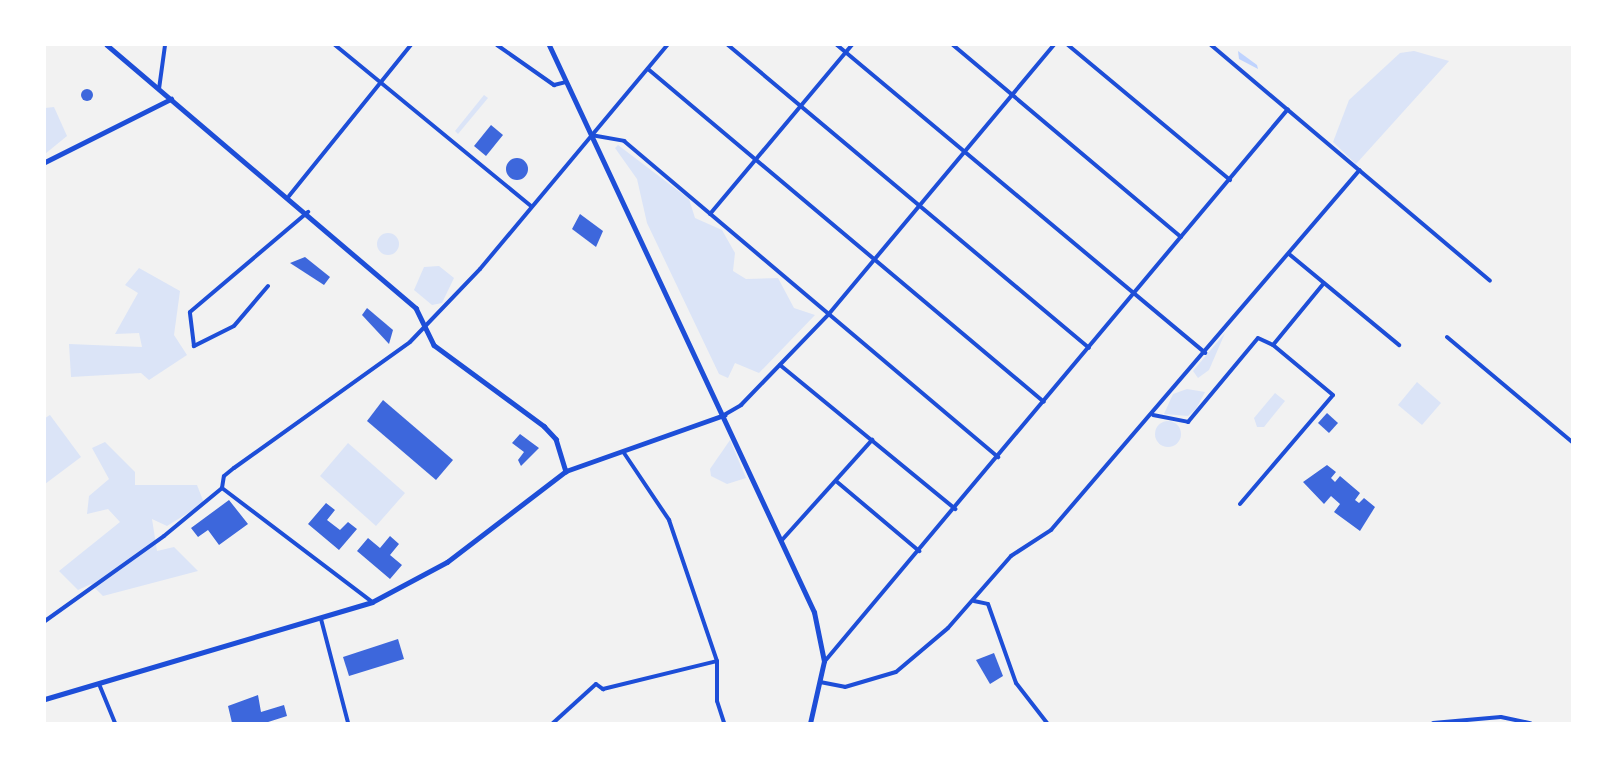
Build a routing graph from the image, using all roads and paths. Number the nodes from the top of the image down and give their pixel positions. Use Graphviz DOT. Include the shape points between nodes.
graph roads {
  1 [pos="107,45"];
  2 [pos="165,45"];
  3 [pos="335,45"];
  4 [pos="411,45"];
  5 [pos="497,45"];
  6 [pos="549,45"];
  7 [pos="667,45"];
  8 [pos="728,45"];
  9 [pos="837,45"];
  10 [pos="852,45"];
  11 [pos="953,45"];
  12 [pos="1054,45"];
  13 [pos="1068,45"];
  14 [pos="1211,45"];
  15 [pos="846,53"];
  16 [pos="648,69"];
  17 [pos="381,82"];
  18 [pos="566,82"];
  19 [pos="159,89"];
  20 [pos="1013,94"];
  21 [pos="171,99"];
  22 [pos="800,107"];
  23 [pos="1288,108"];
  24 [pos="590,135"];
  25 [pos="965,152"];
  26 [pos="756,160"];
  27 [pos="45,162"];
  28 [pos="1359,170"];
  29 [pos="1230,180"];
  30 [pos="289,196"];
  31 [pos="531,206"];
  32 [pos="918,208"];
  33 [pos="308,212"];
  34 [pos="710,214"];
  35 [pos="1181,237"];
  36 [pos="1288,254"];
  37 [pos="876,259"];
  38 [pos="1490,281"];
  39 [pos="1324,283"];
  40 [pos="268,286"];
  41 [pos="1133,294"];
  42 [pos="828,315"];
  43 [pos="424,328"];
  44 [pos="1447,337"];
  45 [pos="1273,345"];
  46 [pos="1399,345"];
  47 [pos="1089,348"];
  48 [pos="1205,353"];
  49 [pos="780,365"];
  50 [pos="1044,402"];
  51 [pos="724,415"];
  52 [pos="1152,415"];
  53 [pos="872,440"];
  54 [pos="1572,442"];
  55 [pos="624,453"];
  56 [pos="998,457"];
  57 [pos="566,471"];
  58 [pos="836,481"];
  59 [pos="222,488"];
  60 [pos="1240,504"];
  61 [pos="954,509"];
  62 [pos="782,540"];
  63 [pos="919,551"];
  64 [pos="974,601"];
  65 [pos="372,602"];
  66 [pos="321,619"];
  67 [pos="45,621"];
  68 [pos="717,661"];
  69 [pos="824,661"];
  70 [pos="820,682"];
  71 [pos="99,684"];
  72 [pos="45,699"];
  73 [pos="115,723"];
  74 [pos="348,723"];
  75 [pos="553,723"];
  76 [pos="724,723"];
  77 [pos="810,723"];
  78 [pos="1047,723"];
  79 [pos="1433,723"];
  80 [pos="1530,723"];
  1 -- 19 [label="street"];
  2 -- 19 [label="street"];
  3 -- 17 [label="street"];
  4 -- 17 [label="street"];
  5 -- 18 [label="street" via="554,85"];
  6 -- 18 [label="main road"];
  7 -- 16 [label="street"];
  8 -- 22 [label="street"];
  9 -- 15 [label="street"];
  10 -- 15 [label="street"];
  11 -- 20 [label="street"];
  12 -- 20 [label="street"];
  13 -- 29 [label="street"];
  14 -- 23 [label="street"];
  15 -- 22 [label="street"];
  15 -- 25 [label="street"];
  16 -- 24 [label="street"];
  16 -- 26 [label="street"];
  17 -- 30 [label="street"];
  17 -- 31 [label="street"];
  18 -- 24 [label="main road"];
  19 -- 21 [label="street"];
  20 -- 25 [label="street"];
  20 -- 35 [label="street"];
  21 -- 27 [label="street"];
  21 -- 30 [label="street"];
  22 -- 26 [label="street"];
  22 -- 32 [label="street"];
  23 -- 28 [label="street"];
  23 -- 29 [label="street"];
  24 -- 31 [label="street"];
  24 -- 34 [label="street" via="624,141"];
  24 -- 51 [label="main road"];
  25 -- 32 [label="street"];
  25 -- 41 [label="street"];
  26 -- 34 [label="street"];
  26 -- 37 [label="street"];
  28 -- 36 [label="street"];
  28 -- 38 [label="street"];
  29 -- 35 [label="street"];
  30 -- 33 [label="street"];
  31 -- 43 [label="street"];
  32 -- 37 [label="street"];
  32 -- 47 [label="street"];
  33 -- 40 [label="street" via="190,312 194,346 234,326"];
  33 -- 43 [label="street" via="416,308"];
  34 -- 42 [label="street"];
  35 -- 41 [label="street"];
  36 -- 39 [label="street"];
  36 -- 48 [label="street"];
  37 -- 42 [label="street"];
  37 -- 50 [label="street"];
  39 -- 45 [label="street"];
  39 -- 46 [label="street"];
  41 -- 47 [label="street"];
  41 -- 48 [label="street"];
  42 -- 49 [label="street"];
  42 -- 56 [label="street"];
  43 -- 57 [label="street" via="434,345 544,426 556,439"];
  43 -- 59 [label="street" via="390,359 224,476"];
  44 -- 54 [label="street"];
  45 -- 52 [label="street" via="1258,338 1188,422"];
  45 -- 60 [label="street" via="1333,395"];
  47 -- 50 [label="street"];
  48 -- 52 [label="street"];
  49 -- 51 [label="street"];
  49 -- 53 [label="street"];
  50 -- 56 [label="street"];
  51 -- 55 [label="street"];
  51 -- 62 [label="main road"];
  52 -- 64 [label="street" via="1051,530 1011,556"];
  53 -- 58 [label="street"];
  53 -- 61 [label="street"];
  55 -- 57 [label="street"];
  55 -- 68 [label="street" via="669,520"];
  56 -- 61 [label="street"];
  57 -- 65 [label="street" via="447,562"];
  58 -- 62 [label="street"];
  58 -- 63 [label="street"];
  59 -- 65 [label="street"];
  59 -- 67 [label="street"];
  61 -- 63 [label="street"];
  62 -- 69 [label="main road" via="814,612"];
  63 -- 69 [label="street"];
  64 -- 70 [label="street" via="896,672 845,687"];
  64 -- 78 [label="street" via="988,604 1017,683"];
  65 -- 66 [label="street"];
  66 -- 71 [label="street"];
  66 -- 74 [label="street"];
  68 -- 75 [label="street" via="603,689 596,684"];
  68 -- 76 [label="street" via="717,701"];
  69 -- 70 [label="main road"];
  70 -- 77 [label="main road"];
  71 -- 72 [label="street"];
  71 -- 73 [label="street"];
  79 -- 80 [label="street" via="1501,717"];
}
